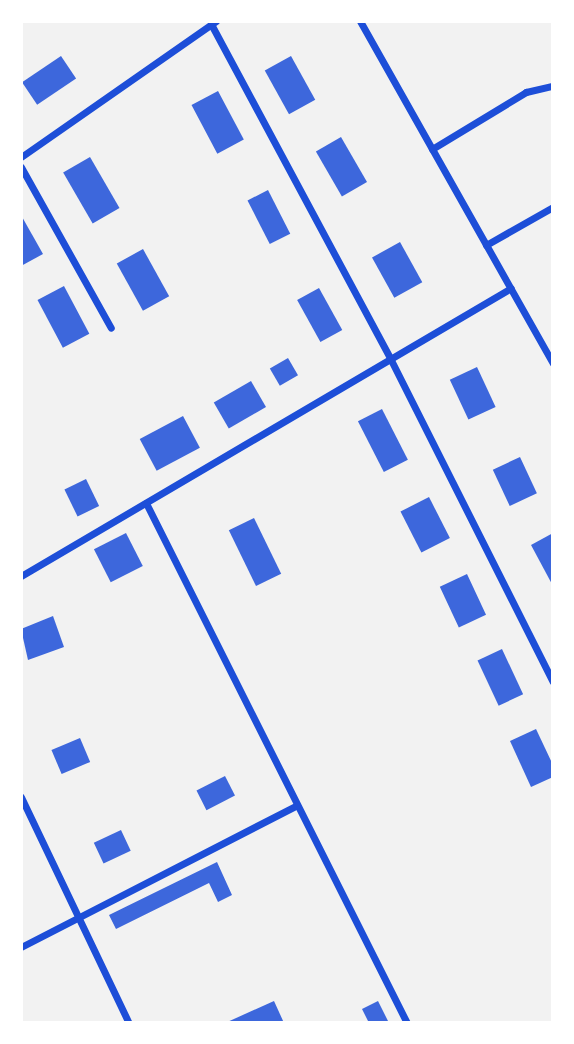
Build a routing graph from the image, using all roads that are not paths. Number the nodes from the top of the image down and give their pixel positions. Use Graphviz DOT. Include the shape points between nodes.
graph roads {
  1 [pos="360,21"];
  2 [pos="214,22"];
  3 [pos="553,86"];
  4 [pos="432,149"];
  5 [pos="21,157"];
  6 [pos="21,167"];
  7 [pos="553,208"];
  8 [pos="486,245"];
  9 [pos="511,288"];
  10 [pos="111,328"];
  11 [pos="391,360"];
  12 [pos="553,363"];
  13 [pos="146,503"];
  14 [pos="21,576"];
  15 [pos="553,682"];
  16 [pos="21,797"];
  17 [pos="298,805"];
  18 [pos="79,917"];
  19 [pos="21,947"];
  20 [pos="129,1023"];
  21 [pos="407,1023"];
  1 -- 4 [label="street"];
  2 -- 5 [label="street"];
  2 -- 11 [label="street"];
  3 -- 4 [label="street" via="526,92"];
  4 -- 8 [label="street"];
  6 -- 10 [label="street"];
  7 -- 8 [label="street"];
  8 -- 9 [label="street"];
  9 -- 11 [label="street"];
  9 -- 12 [label="street"];
  11 -- 13 [label="street"];
  11 -- 15 [label="street"];
  13 -- 14 [label="street"];
  13 -- 17 [label="street"];
  16 -- 18 [label="street"];
  17 -- 18 [label="street"];
  17 -- 21 [label="street"];
  18 -- 19 [label="street"];
  18 -- 20 [label="street"];
}
